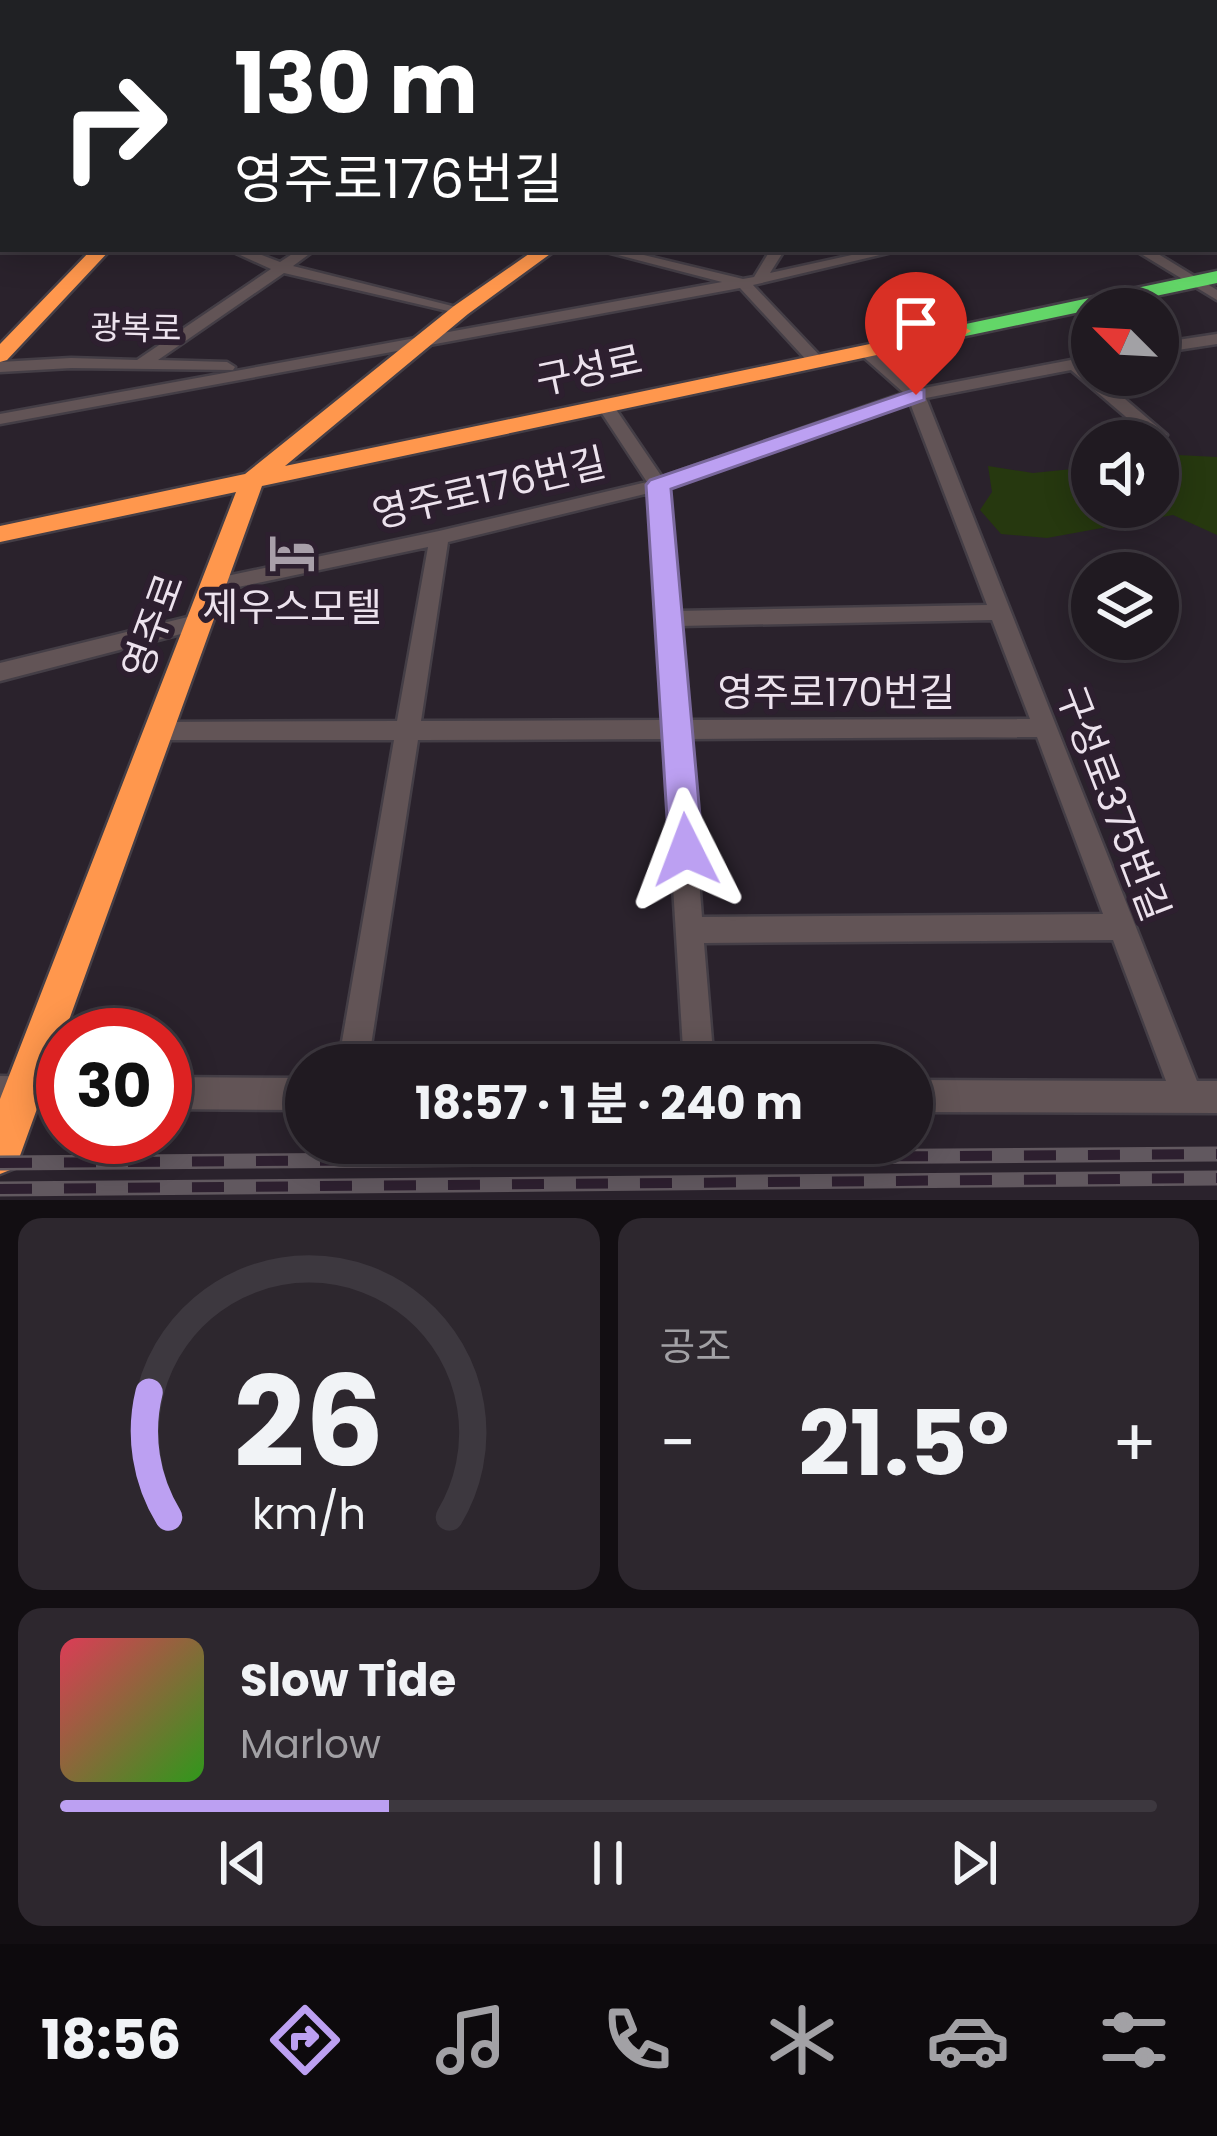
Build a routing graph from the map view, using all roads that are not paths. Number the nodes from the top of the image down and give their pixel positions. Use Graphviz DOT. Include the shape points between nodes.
graph roads {
  1 [pos="99,252"];
  2 [pos="242,252"];
  3 [pos="305,252"];
  4 [pos="544,252"];
  5 [pos="616,252"];
  6 [pos="776,252"];
  7 [pos="885,252"];
  8 [pos="1146,252"];
  9 [pos="282,268"];
  10 [pos="751,282"];
  11 [pos="1209,285"];
  12 [pos="461,310"];
  13 [pos="1217,339"];
  14 [pos="420,343"];
  15 [pos="1179,345"];
  16 [pos="866,351"];
  17 [pos="0,356"];
  18 [pos="817,362"];
  19 [pos="142,364"];
  20 [pos="1071,365"];
  21 [pos="0,367"];
  22 [pos="271,368"];
  23 [pos="916,395"];
  24 [pos="1117,396"];
  25 [pos="605,406"];
  26 [pos="0,419"];
  27 [pos="1142,420"];
  28 [pos="251,481"];
  29 [pos="658,485"];
  30 [pos="0,534"];
  31 [pos="439,538"];
  32 [pos="210,586"];
  33 [pos="1000,612"];
  34 [pos="669,619"];
  35 [pos="196,623"];
  36 [pos="0,671"];
  37 [pos="1045,728"];
  38 [pos="411,729"];
  39 [pos="679,729"];
  40 [pos="156,731"];
  41 [pos="1123,927"];
  42 [pos="691,930"];
  43 [pos="357,1044"];
  44 [pos="698,1044"];
  45 [pos="11,1092"];
  46 [pos="192,1093"];
  47 [pos="285,1094"];
  48 [pos="933,1096"];
  49 [pos="1203,1097"];
  50 [pos="0,1153"];
  1 -- 17 [label="street, 광복로"];
  2 -- 9 [label="street"];
  3 -- 9 [label="street"];
  4 -- 12 [label="street, 영주로"];
  5 -- 10 [label="street"];
  6 -- 10 [label="street"];
  7 -- 10 [label="street"];
  8 -- 11 [label="street"];
  9 -- 12 [label="street"];
  9 -- 19 [label="street"];
  10 -- 14 [label="street"];
  10 -- 18 [label="street"];
  11 -- 16 [label="street, 구성로"];
  12 -- 14 [label="street, 영주로"];
  13 -- 15 [label="street"];
  14 -- 22 [label="street"];
  14 -- 28 [label="street, 영주로"];
  16 -- 18 [label="street, 구성로"];
  16 -- 23 [label="street, 구성로375번길"];
  18 -- 25 [label="street, 구성로"];
  19 -- 21 [label="street, 광복로"];
  19 -- 22 [label="street, 광복로"];
  20 -- 23 [label="street, 영주로176번길"];
  22 -- 26 [label="street"];
  23 -- 29 [label="street, 영주로176번길"];
  23 -- 33 [label="street, 구성로375번길"];
  24 -- 27 [label="street"];
  25 -- 28 [label="street, 구성로"];
  25 -- 29 [label="street"];
  28 -- 30 [label="street, 구성로"];
  28 -- 32 [label="street, 영주로"];
  29 -- 31 [label="street, 영주로176번길"];
  29 -- 34 [label="street"];
  31 -- 32 [label="street, 영주로176번길"];
  31 -- 38 [label="street"];
  32 -- 35 [label="street, 영주로"];
  33 -- 34 [label="street"];
  33 -- 37 [label="street, 구성로375번길"];
  34 -- 39 [label="street"];
  35 -- 36 [label="street"];
  35 -- 40 [label="street, 영주로"];
  37 -- 39 [label="street, 영주로170번길"];
  37 -- 41 [label="street, 구성로375번길"];
  38 -- 39 [label="street, 영주로170번길"];
  38 -- 40 [label="street, 영주로170번길"];
  38 -- 43 [label="street"];
  39 -- 42 [label="street"];
  40 -- 45 [label="street, 영주로"];
  41 -- 42 [label="street"];
  41 -- 49 [label="street, 구성로375번길"];
  42 -- 44 [label="street"];
  45 -- 50 [label="street, 영주로"];
  46 -- 47 [label="street"];
  48 -- 49 [label="street"];
}
